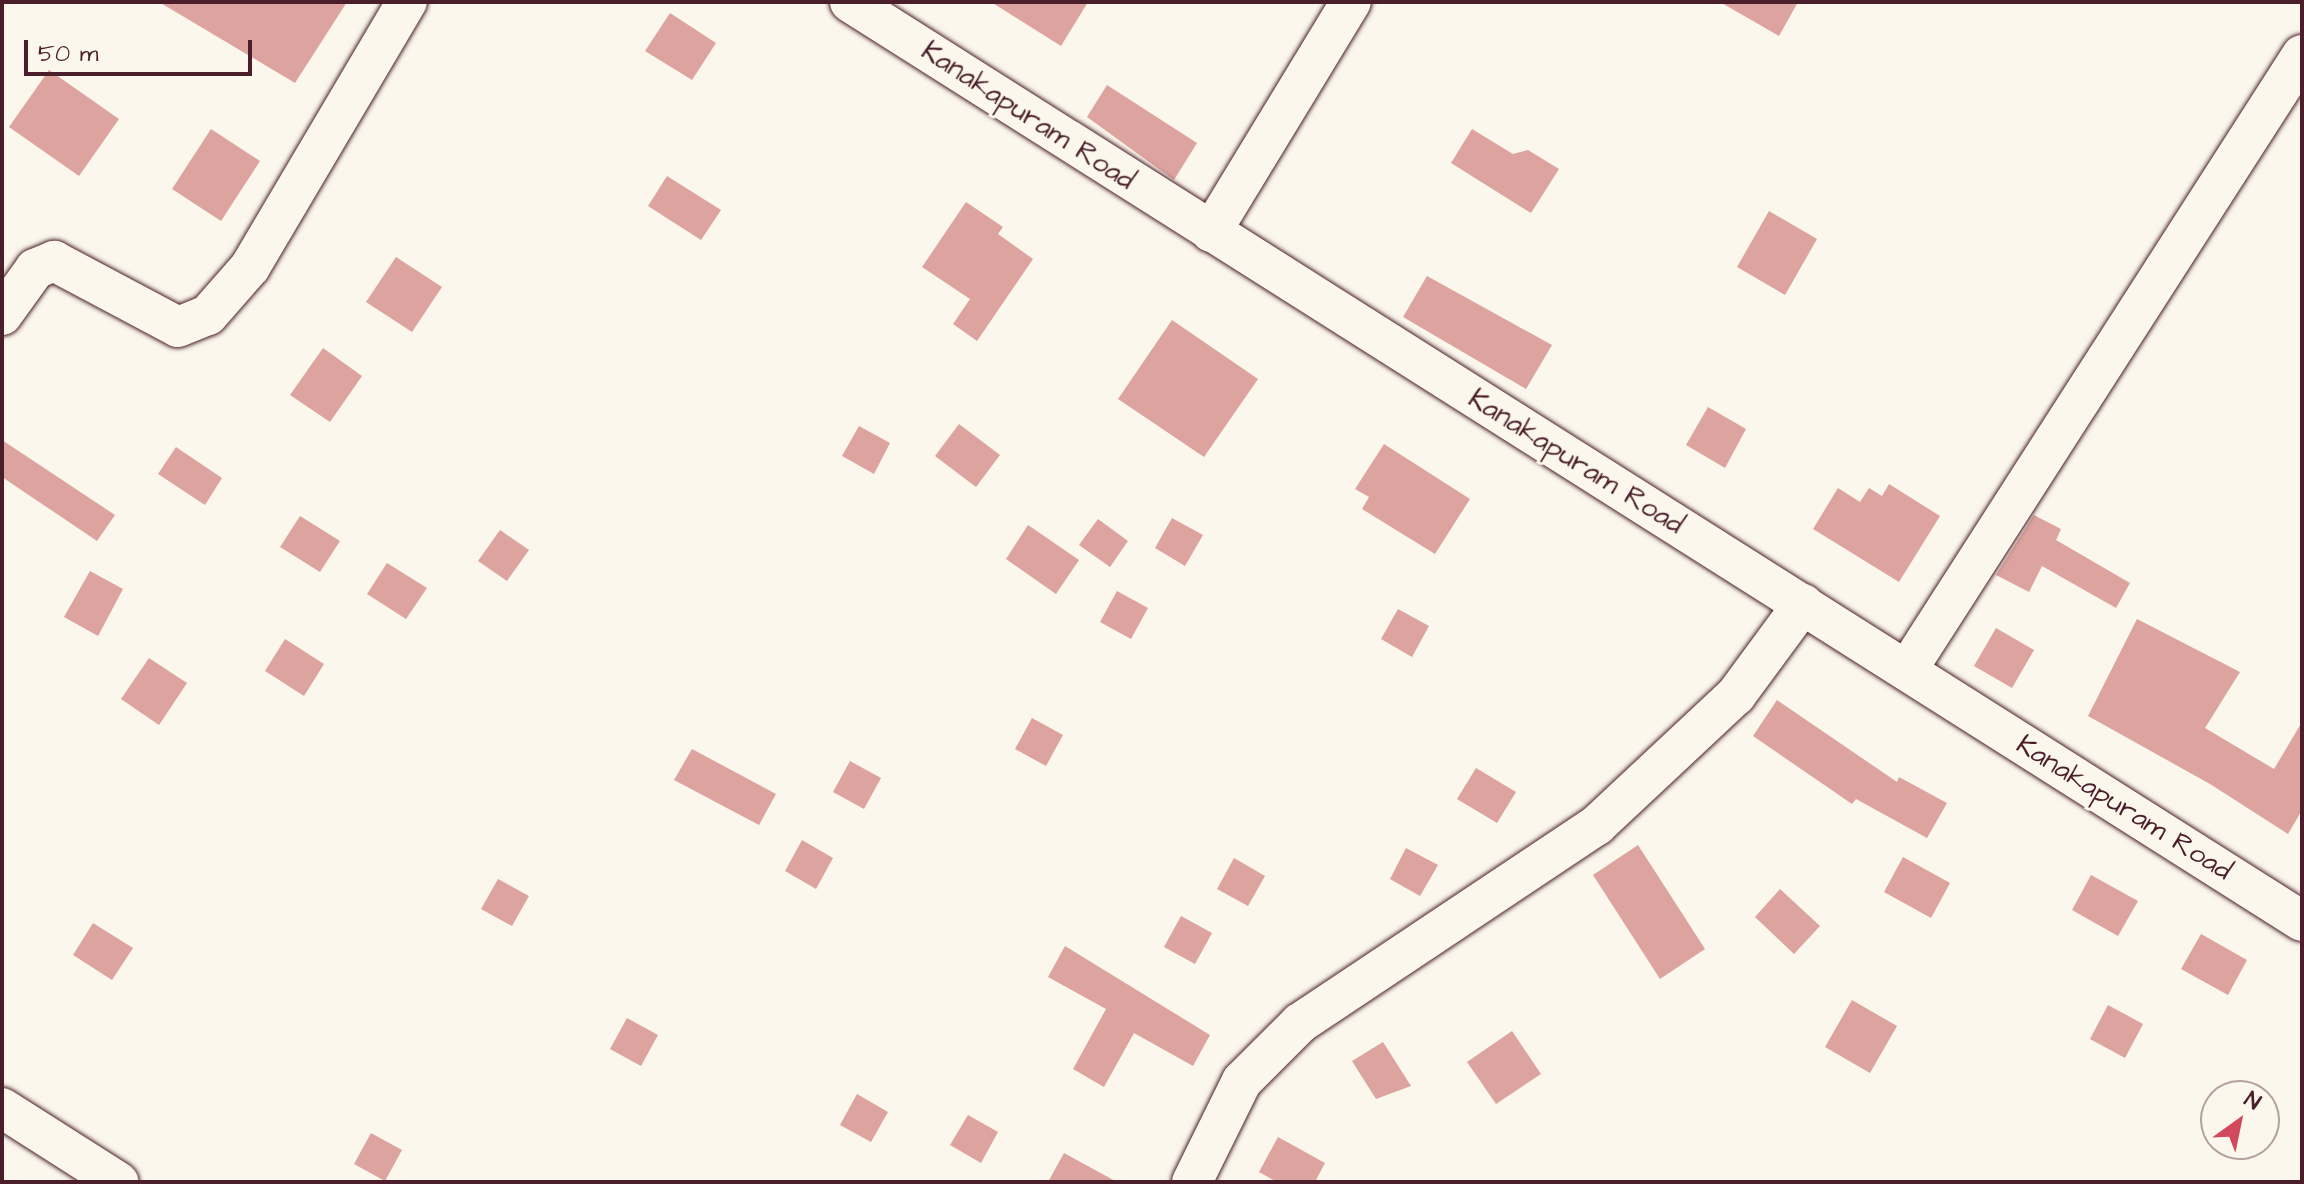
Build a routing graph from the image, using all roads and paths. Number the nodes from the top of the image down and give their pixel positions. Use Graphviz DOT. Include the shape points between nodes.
graph roads {
  1 [pos="407,2"];
  2 [pos="850,2"];
  3 [pos="1351,2"];
  4 [pos="2302,55"];
  5 [pos="1211,232"];
  6 [pos="2,315"];
  7 [pos="1803,604"];
  8 [pos="1907,670"];
  9 [pos="2302,921"];
  10 [pos="2,1108"];
  11 [pos="118,1182"];
  12 [pos="1192,1182"];
  1 -- 6 [label="street" via="250,267 208,315 178,327 54,261 35,269"];
  2 -- 5 [label="street, Kanakapuram Road"];
  3 -- 5 [label="street"];
  4 -- 8 [label="street"];
  5 -- 7 [label="street, Kanakapuram Road"];
  7 -- 8 [label="street, Kanakapuram Road"];
  7 -- 12 [label="street" via="1736,695 1597,825 1300,1023 1242,1081"];
  8 -- 9 [label="street, Kanakapuram Road"];
  10 -- 11 [label="street"];
}
